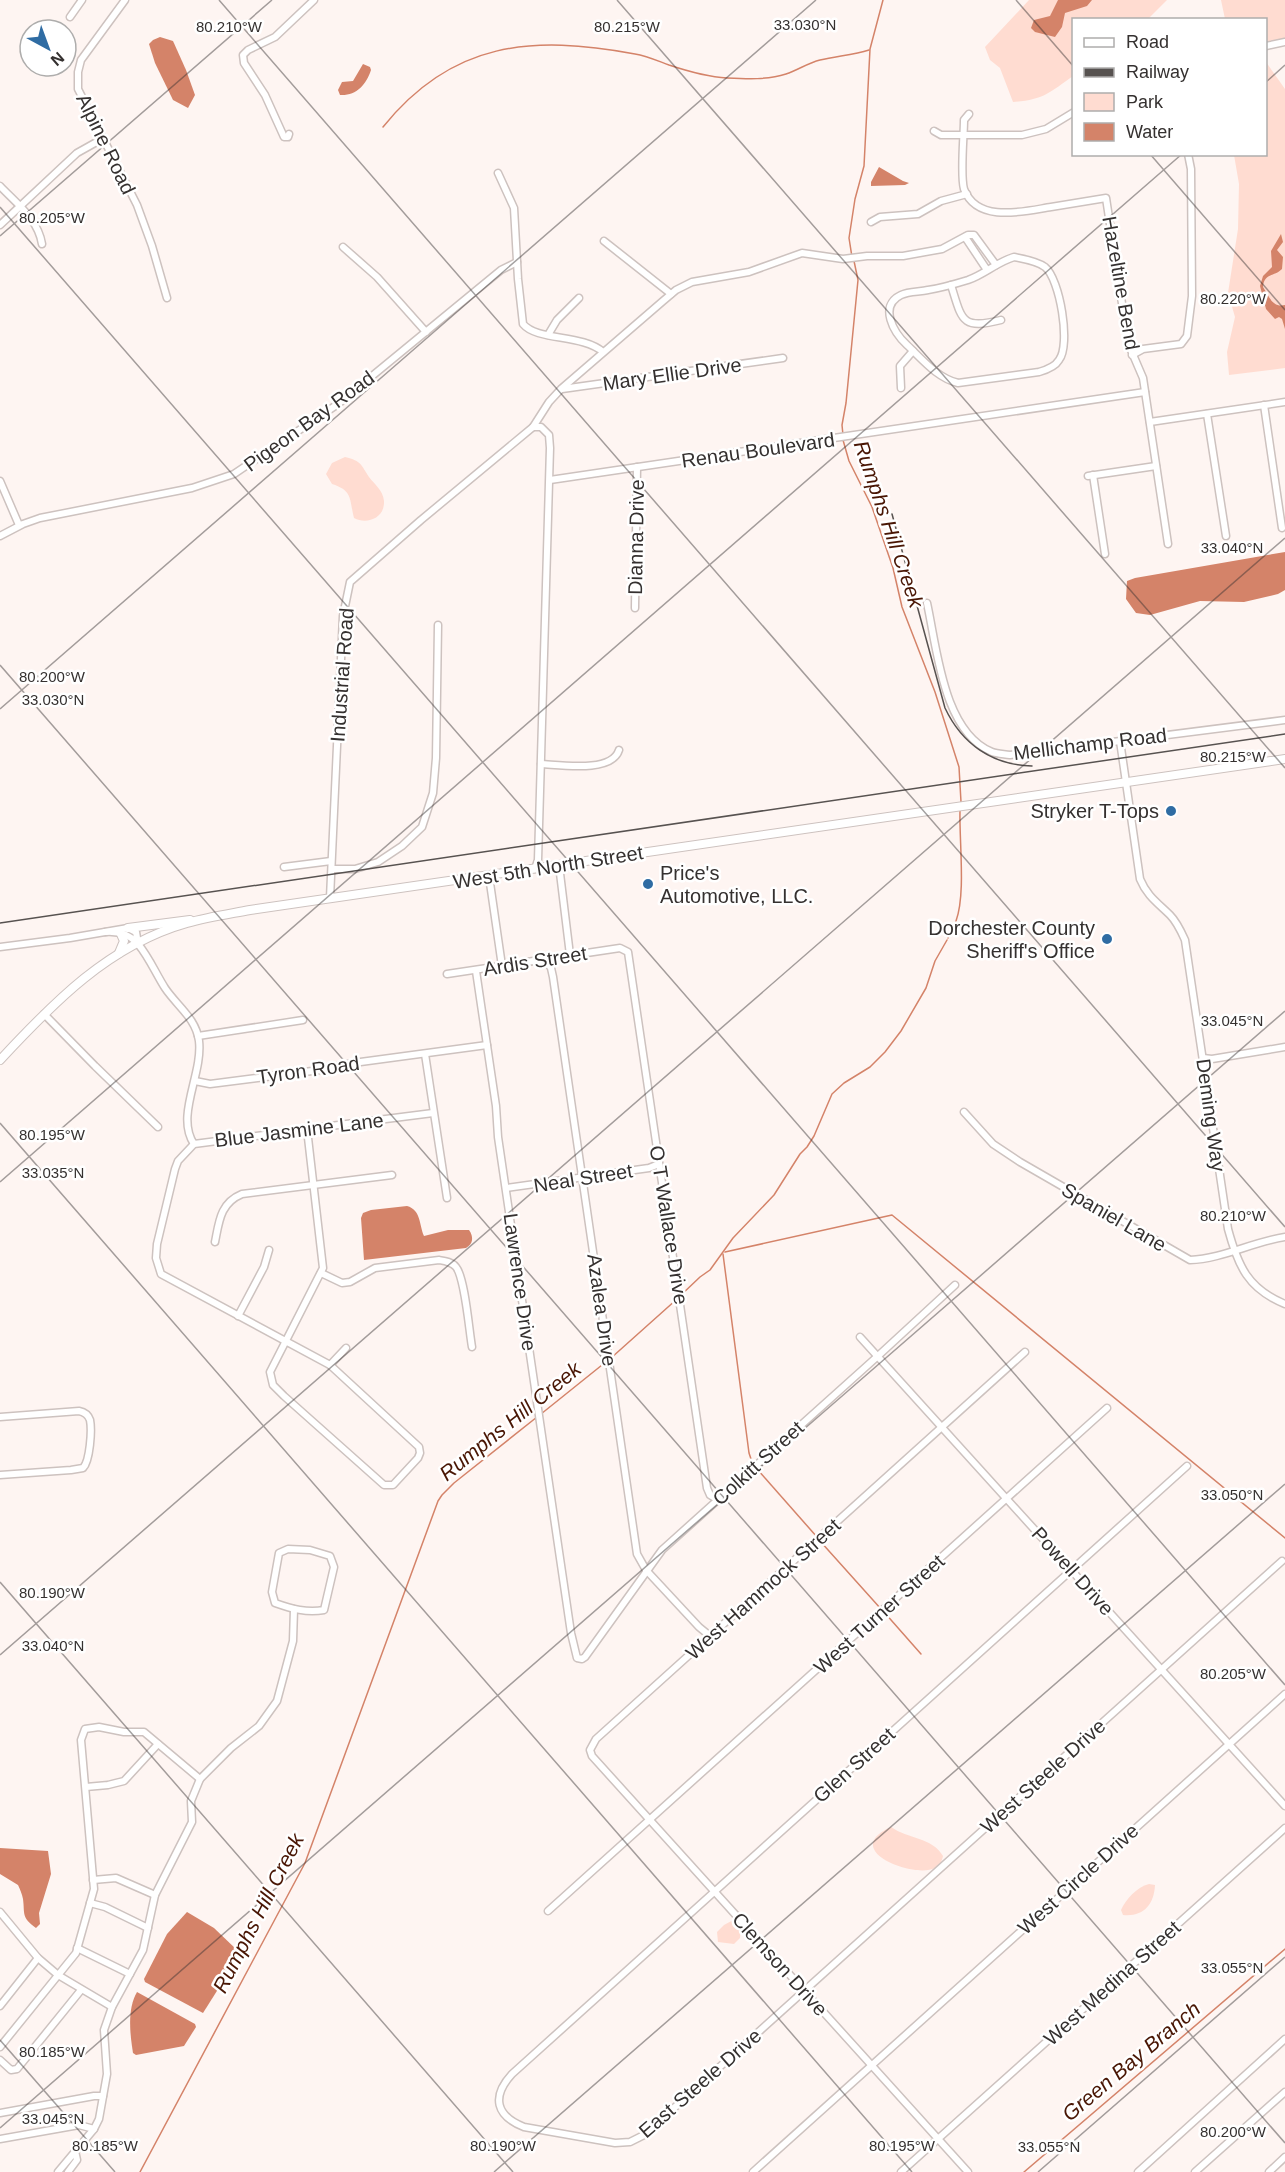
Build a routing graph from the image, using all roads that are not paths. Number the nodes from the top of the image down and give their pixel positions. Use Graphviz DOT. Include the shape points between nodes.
graph roads {
  1 [pos="82,0"];
  2 [pos="125,0"];
  3 [pos="314,0"];
  4 [pos="70,17"];
  5 [pos="1285,42"];
  6 [pos="1267,46"];
  7 [pos="1072,113"];
  8 [pos="969,114"];
  9 [pos="934,131"];
  10 [pos="289,134"];
  11 [pos="964,136"];
  12 [pos="102,139"];
  13 [pos="1188,156"];
  14 [pos="498,173"];
  15 [pos="0,186"];
  16 [pos="967,194"];
  17 [pos="20,206"];
  18 [pos="871,222"];
  19 [pos="0,225"];
  20 [pos="965,237"];
  21 [pos="604,241"];
  22 [pos="42,244"];
  23 [pos="344,247"];
  24 [pos="517,262"];
  25 [pos="996,265"];
  26 [pos="987,270"];
  27 [pos="951,285"];
  28 [pos="671,294"];
  29 [pos="579,297"];
  30 [pos="167,298"];
  31 [pos="1001,320"];
  32 [pos="426,332"];
  33 [pos="548,335"];
  34 [pos="913,351"];
  35 [pos="603,352"];
  36 [pos="1132,355"];
  37 [pos="783,358"];
  38 [pos="901,388"];
  39 [pos="561,389"];
  40 [pos="1145,392"];
  41 [pos="1285,402"];
  42 [pos="1264,405"];
  43 [pos="1207,414"];
  44 [pos="1150,422"];
  45 [pos="533,427"];
  46 [pos="1156,466"];
  47 [pos="637,467"];
  48 [pos="550,480"];
  49 [pos="0,481"];
  50 [pos="19,525"];
  51 [pos="1282,528"];
  52 [pos="0,536"];
  53 [pos="1226,536"];
  54 [pos="1168,544"];
  55 [pos="1105,554"];
  56 [pos="927,603"];
  57 [pos="635,608"];
  58 [pos="438,625"];
  59 [pos="1285,720"];
  60 [pos="1120,741"];
  61 [pos="619,750"];
  62 [pos="1285,759"];
  63 [pos="541,764"];
  64 [pos="1125,782"];
  65 [pos="332,861"];
  66 [pos="559,865"];
  67 [pos="284,867"];
  68 [pos="535,868"];
  69 [pos="332,869"];
  70 [pos="489,876"];
  71 [pos="330,898"];
  72 [pos="195,921"];
  73 [pos="128,927"];
  74 [pos="105,932"];
  75 [pos="120,932"];
  76 [pos="138,944"];
  77 [pos="0,947"];
  78 [pos="623,949"];
  79 [pos="119,953"];
  80 [pos="570,955"];
  81 [pos="545,958"];
  82 [pos="502,966"];
  83 [pos="476,971"];
  84 [pos="447,974"];
  85 [pos="44,1014"];
  86 [pos="303,1020"];
  87 [pos="198,1036"];
  88 [pos="487,1045"];
  89 [pos="1285,1047"];
  90 [pos="423,1054"];
  91 [pos="1203,1058"];
  92 [pos="0,1060"];
  93 [pos="195,1081"];
  94 [pos="964,1112"];
  95 [pos="434,1113"];
  96 [pos="158,1127"];
  97 [pos="307,1129"];
  98 [pos="194,1144"];
  99 [pos="659,1164"];
  100 [pos="392,1175"];
  101 [pos="582,1178"];
  102 [pos="313,1186"];
  103 [pos="506,1188"];
  104 [pos="447,1198"];
  105 [pos="1285,1237"];
  106 [pos="215,1242"];
  107 [pos="270,1250"];
  108 [pos="1233,1250"];
  109 [pos="321,1273"];
  110 [pos="955,1285"];
  111 [pos="1285,1304"];
  112 [pos="238,1316"];
  113 [pos="860,1337"];
  114 [pos="285,1341"];
  115 [pos="472,1347"];
  116 [pos="346,1348"];
  117 [pos="1024,1352"];
  118 [pos="879,1356"];
  119 [pos="330,1365"];
  120 [pos="1107,1408"];
  121 [pos="0,1417"];
  122 [pos="944,1427"];
  123 [pos="1186,1466"];
  124 [pos="0,1475"];
  125 [pos="1008,1498"];
  126 [pos="718,1500"];
  127 [pos="1282,1561"];
  128 [pos="1071,1569"];
  129 [pos="646,1570"];
  130 [pos="294,1609"];
  131 [pos="710,1636"];
  132 [pos="582,1659"];
  133 [pos="1161,1670"];
  134 [pos="1285,1694"];
  135 [pos="158,1744"];
  136 [pos="1229,1744"];
  137 [pos="592,1756"];
  138 [pos="200,1779"];
  139 [pos="86,1786"];
  140 [pos="1285,1806"];
  141 [pos="650,1819"];
  142 [pos="1285,1828"];
  143 [pos="93,1880"];
  144 [pos="714,1891"];
  145 [pos="155,1895"];
  146 [pos="90,1903"];
  147 [pos="548,1911"];
  148 [pos="0,1912"];
  149 [pos="148,1928"];
  150 [pos="77,1948"];
  151 [pos="38,1958"];
  152 [pos="130,1974"];
  153 [pos="58,1975"];
  154 [pos="81,1990"];
  155 [pos="804,1991"];
  156 [pos="0,2006"];
  157 [pos="112,2007"];
  158 [pos="1285,2039"];
  159 [pos="0,2047"];
  160 [pos="0,2060"];
  161 [pos="522,2064"];
  162 [pos="871,2065"];
  163 [pos="1285,2092"];
  164 [pos="103,2096"];
  165 [pos="0,2113"];
  166 [pos="93,2129"];
  167 [pos="0,2139"];
  168 [pos="938,2139"];
  169 [pos="75,2151"];
  170 [pos="1285,2157"];
  171 [pos="58,2172"];
  172 [pos="68,2172"];
  173 [pos="753,2172"];
  174 [pos="901,2172"];
  175 [pos="968,2172"];
  176 [pos="1138,2172"];
  177 [pos="1195,2172"];
  178 [pos="1269,2172"];
  1 -- 4 [label="street"];
  2 -- 12 [label="street, Alpine Road" via="81,60 78,72 78,88"];
  3 -- 10 [label="street" via="275,37 243,55 284,137"];
  5 -- 6 [label="street"];
  7 -- 11 [label="street" via="1033,133"];
  8 -- 11 [label="street" via="964,120"];
  9 -- 11 [label="street"];
  11 -- 16 [label="street" via="963,182"];
  12 -- 17 [label="street" via="77,153"];
  12 -- 30 [label="street, Alpine Road" via="137,205"];
  13 -- 36 [label="street" via="1192,296 1187,336 1181,344 1143,349"];
  14 -- 24 [label="street" via="514,208"];
  15 -- 17 [label="street"];
  16 -- 18 [label="street" via="941,201 918,214 880,217"];
  16 -- 36 [label="street, Hazeltine Bend" via="980,207 1009,214 1106,198"];
  17 -- 19 [label="street"];
  17 -- 22 [label="street" via="36,227"];
  20 -- 25 [label="street" via="976,236"];
  20 -- 26 [label="street"];
  20 -- 28 [label="street, Industrial Road" via="942,249 903,256 843,259 802,252 749,273 692,282"];
  21 -- 28 [label="street"];
  23 -- 32 [label="street"];
  24 -- 32 [label="street, Pigeon Bay Road" via="504,267"];
  24 -- 33 [label="street" via="523,324 530,331"];
  25 -- 26 [label="street"];
  25 -- 34 [label="street" via="1014,257 1026,259 1045,267 1055,279 1064,334 1059,361 1039,372 958,383 947,381"];
  26 -- 27 [label="street"];
  27 -- 31 [label="street" via="960,315 966,321 982,325"];
  27 -- 34 [label="street" via="903,293 895,298 890,309 893,330"];
  28 -- 35 [label="street, Industrial Road"];
  29 -- 33 [label="street"];
  32 -- 50 [label="street, Pigeon Bay Road" via="329,411 234,474 192,488"];
  33 -- 35 [label="street" via="588,343"];
  34 -- 38 [label="street" via="898,370"];
  35 -- 39 [label="street, Industrial Road"];
  36 -- 40 [label="street, Hazeltine Bend" via="1142,374"];
  37 -- 39 [label="street, Mary Ellie Drive"];
  39 -- 45 [label="street, Industrial Road"];
  40 -- 44 [label="street, Hazeltine Bend"];
  40 -- 47 [label="street, Renau Boulevard"];
  41 -- 42 [label="street"];
  42 -- 43 [label="street"];
  42 -- 51 [label="street"];
  43 -- 44 [label="street"];
  43 -- 53 [label="street"];
  44 -- 46 [label="street, Hazeltine Bend"];
  45 -- 48 [label="street" via="541,427 549,435"];
  45 -- 65 [label="street, Industrial Road" via="350,582 343,616"];
  46 -- 54 [label="street, Hazeltine Bend"];
  46 -- 55 [label="street" via="1090,476"];
  47 -- 48 [label="street, Renau Boulevard"];
  47 -- 57 [label="street, Dianna Drive"];
  48 -- 63 [label="street"];
  49 -- 50 [label="street"];
  50 -- 52 [label="street, Pigeon Bay Road"];
  56 -- 60 [label="street, Mellichamp Road" via="952,710 961,726 979,743 992,752 1010,755"];
  58 -- 69 [label="street" via="433,793 422,827 378,862 355,869"];
  59 -- 60 [label="street, Mellichamp Road"];
  60 -- 64 [label="street, Deming Way"];
  61 -- 63 [label="street" via="613,760 594,765"];
  62 -- 64 [label="main road, West 5th North Street"];
  63 -- 68 [label="street"];
  64 -- 66 [label="main road, West 5th North Street"];
  64 -- 91 [label="street, Deming Way" via="1144,890 1178,925 1185,940"];
  65 -- 67 [label="street"];
  65 -- 69 [label="street, Industrial Road"];
  66 -- 68 [label="main road, West 5th North Street"];
  66 -- 80 [label="street"];
  68 -- 70 [label="main road, West 5th North Street"];
  69 -- 71 [label="street, Industrial Road"];
  70 -- 71 [label="main road, West 5th North Street"];
  70 -- 82 [label="street"];
  71 -- 72 [label="main road, West 5th North Street"];
  72 -- 73 [label="main road"];
  72 -- 76 [label="main road, West 5th North Street"];
  73 -- 74 [label="street"];
  73 -- 76 [label="street" via="136,932"];
  74 -- 75 [label="street"];
  74 -- 77 [label="street"];
  75 -- 76 [label="street"];
  75 -- 79 [label="main road" via="124,941"];
  76 -- 79 [label="main road, West 5th North Street"];
  76 -- 87 [label="street" via="165,988 189,1016"];
  78 -- 80 [label="street, Ardis Street"];
  78 -- 99 [label="street, O T Wallace Drive" via="628,952 630,963"];
  79 -- 85 [label="main road, West 5th North Street" via="82,979"];
  80 -- 81 [label="street, Ardis Street"];
  81 -- 82 [label="street, Ardis Street"];
  81 -- 101 [label="street, Azalea Drive" via="553,977"];
  82 -- 83 [label="street, Ardis Street"];
  83 -- 84 [label="street, Ardis Street"];
  83 -- 88 [label="street, Lawrence Drive"];
  85 -- 92 [label="main road, West 5th North Street"];
  85 -- 96 [label="street"];
  86 -- 87 [label="street"];
  87 -- 93 [label="street"];
  88 -- 90 [label="street, Tyron Road"];
  88 -- 103 [label="street, Lawrence Drive"];
  89 -- 91 [label="street"];
  90 -- 93 [label="street, Tyron Road" via="321,1070 210,1083"];
  90 -- 95 [label="street"];
  91 -- 108 [label="street, Deming Way"];
  93 -- 98 [label="street" via="187,1121"];
  94 -- 108 [label="street, Spaniel Lane" via="993,1144 1020,1162 1180,1255 1203,1260"];
  95 -- 97 [label="street, Blue Jasmine Lane"];
  95 -- 104 [label="street"];
  97 -- 98 [label="street, Blue Jasmine Lane"];
  97 -- 102 [label="street"];
  98 -- 112 [label="street, Blue Jasmine Lane" via="175,1169 155,1268 166,1278"];
  99 -- 101 [label="street, Neal Street"];
  99 -- 126 [label="street, O T Wallace Drive" via="707,1488 710,1496"];
  100 -- 102 [label="street"];
  101 -- 103 [label="street, Neal Street"];
  101 -- 129 [label="street, Azalea Drive" via="636,1547"];
  102 -- 106 [label="street" via="236,1196 224,1207"];
  102 -- 109 [label="street"];
  103 -- 132 [label="street, Lawrence Drive" via="571,1633 575,1656"];
  105 -- 108 [label="street, Spaniel Lane"];
  107 -- 112 [label="street"];
  108 -- 111 [label="street, Deming Way" via="1253,1285"];
  109 -- 114 [label="street"];
  109 -- 115 [label="street" via="342,1283 375,1268 447,1261 455,1265 461,1278"];
  110 -- 118 [label="street, Colkitt Street"];
  112 -- 114 [label="street, Blue Jasmine Lane"];
  113 -- 118 [label="street, Powell Drive"];
  114 -- 119 [label="street, Blue Jasmine Lane"];
  114 -- 119 [label="street, Blue Jasmine Lane" via="270,1372 273,1385 384,1485 393,1485 418,1458 419,1447"];
  116 -- 119 [label="street"];
  117 -- 122 [label="street, West Hammock Street"];
  118 -- 122 [label="street, Powell Drive"];
  118 -- 126 [label="street, Colkitt Street"];
  120 -- 125 [label="street, West Turner Street"];
  121 -- 124 [label="street" via="79,1411 90,1420 88,1460 83,1468"];
  122 -- 125 [label="street, Powell Drive"];
  122 -- 131 [label="street, West Hammock Street"];
  123 -- 128 [label="street, Glen Street"];
  125 -- 128 [label="street, Powell Drive"];
  125 -- 141 [label="street, West Turner Street"];
  126 -- 129 [label="street, Colkitt Street" via="662,1550"];
  127 -- 133 [label="street, West Steele Drive"];
  128 -- 133 [label="street, Powell Drive"];
  128 -- 144 [label="street, Glen Street"];
  129 -- 131 [label="street, Azalea Drive"];
  129 -- 132 [label="street, Colkitt Street"];
  130 -- 130 [label="street" via="324,1610 334,1567 330,1556 310,1550 288,1549 279,1553 272,1592 275,1603"];
  130 -- 138 [label="street" via="293,1641 277,1701 259,1726"];
  131 -- 137 [label="street, West Hammock Street" via="596,1739 591,1745"];
  133 -- 136 [label="street, Powell Drive"];
  133 -- 155 [label="street, West Steele Drive"];
  134 -- 136 [label="street, West Circle Drive"];
  135 -- 138 [label="street"];
  135 -- 139 [label="street" via="124,1781"];
  135 -- 139 [label="street" via="144,1732 85,1729 81,1740"];
  136 -- 140 [label="street, Powell Drive"];
  136 -- 162 [label="street, West Circle Drive"];
  137 -- 141 [label="street, Clemson Drive"];
  138 -- 145 [label="street" via="191,1801 192,1822"];
  139 -- 143 [label="street"];
  141 -- 144 [label="street, Clemson Drive"];
  141 -- 147 [label="street, West Turner Street"];
  142 -- 168 [label="street, West Medina Street"];
  143 -- 145 [label="street" via="116,1878"];
  143 -- 146 [label="street"];
  144 -- 155 [label="street, Clemson Drive"];
  144 -- 161 [label="street, Glen Street"];
  145 -- 149 [label="street"];
  146 -- 149 [label="street"];
  146 -- 150 [label="street"];
  148 -- 151 [label="street"];
  149 -- 152 [label="street" via="143,1950"];
  150 -- 152 [label="street"];
  150 -- 153 [label="street"];
  151 -- 153 [label="street"];
  151 -- 156 [label="street"];
  152 -- 157 [label="street"];
  153 -- 154 [label="street"];
  153 -- 159 [label="street"];
  154 -- 157 [label="street"];
  154 -- 160 [label="street" via="17,2068 11,2070"];
  155 -- 161 [label="street, East Steele Drive" via="654,2127 630,2142 615,2143 524,2127 508,2119 500,2109 499,2093"];
  155 -- 162 [label="street, Clemson Drive"];
  157 -- 164 [label="street" via="104,2030 107,2073"];
  158 -- 176 [label="street"];
  162 -- 168 [label="street, Clemson Drive"];
  162 -- 173 [label="street, West Circle Drive"];
  163 -- 177 [label="street"];
  164 -- 165 [label="street"];
  164 -- 166 [label="street"];
  166 -- 167 [label="street" via="79,2125"];
  166 -- 169 [label="street"];
  168 -- 174 [label="street, West Medina Street"];
  168 -- 175 [label="street, Clemson Drive"];
  169 -- 171 [label="street"];
  169 -- 172 [label="street" via="77,2160"];
  170 -- 178 [label="street"];
}
